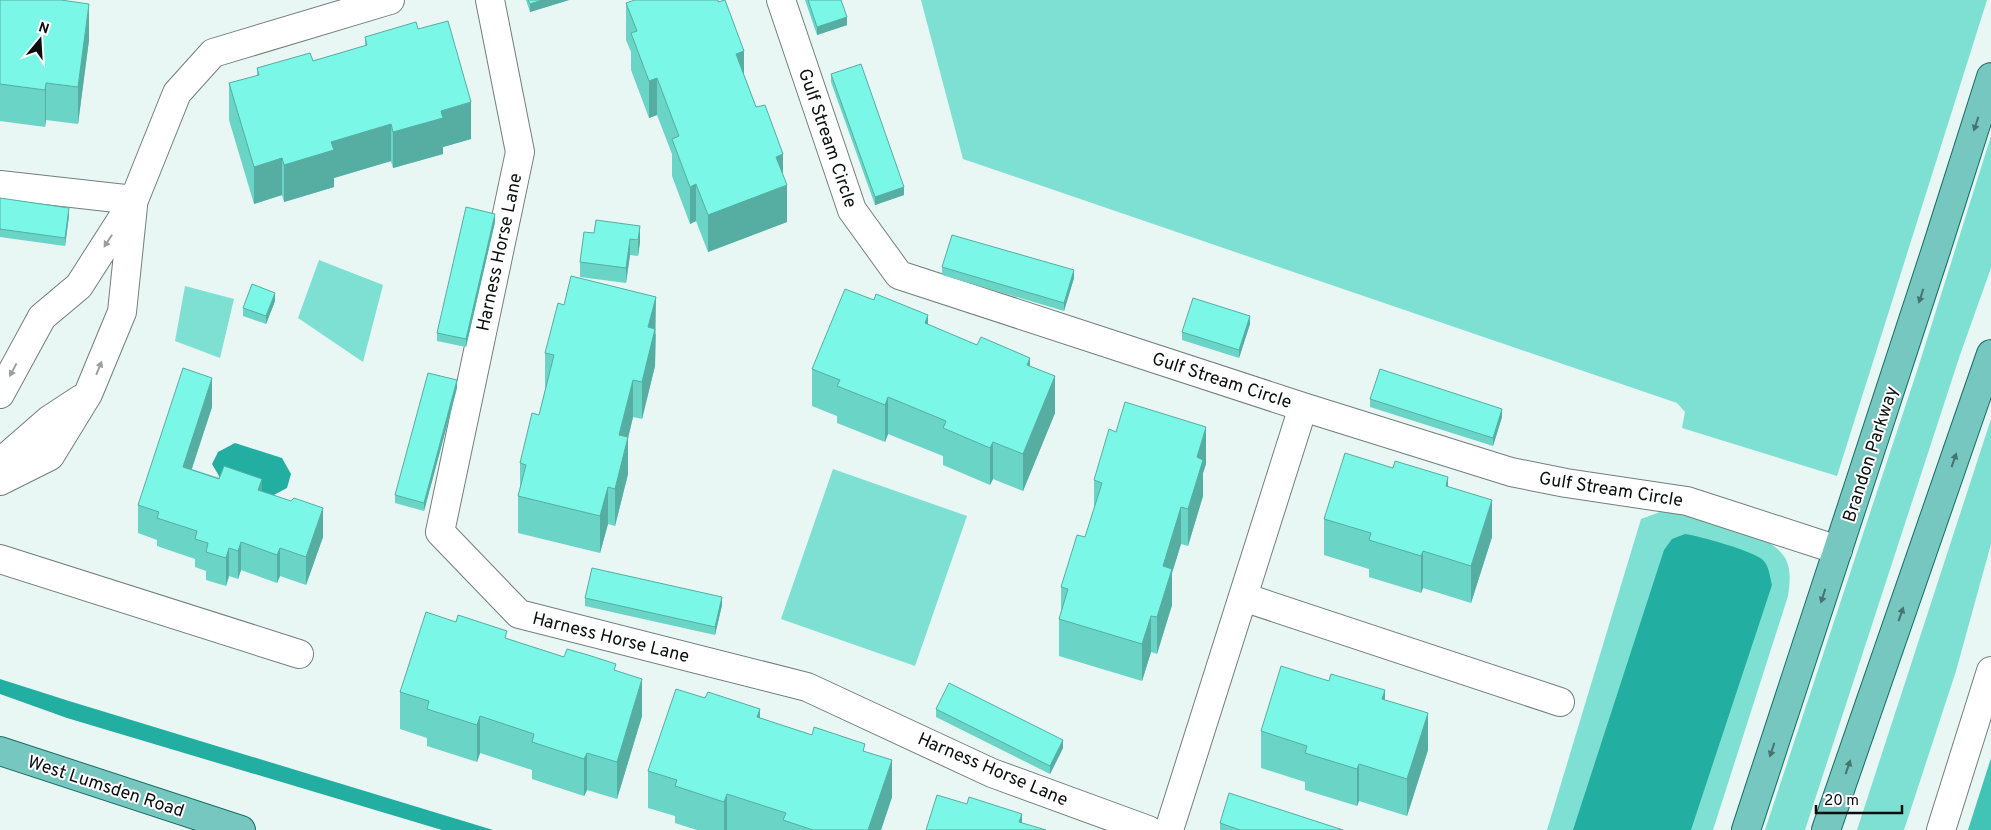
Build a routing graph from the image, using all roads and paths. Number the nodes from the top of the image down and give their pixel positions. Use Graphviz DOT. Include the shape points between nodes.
graph roads {
  1 [pos="390,0"];
  2 [pos="490,0"];
  3 [pos="780,0"];
  4 [pos="1991,77"];
  5 [pos="0,185"];
  6 [pos="134,200"];
  7 [pos="1991,354"];
  8 [pos="0,394"];
  9 [pos="88,394"];
  10 [pos="1303,407"];
  11 [pos="0,475"];
  12 [pos="0,481"];
  13 [pos="1838,550"];
  14 [pos="0,559"];
  15 [pos="1242,597"];
  16 [pos="299,654"];
  17 [pos="1991,671"];
  18 [pos="1560,702"];
  19 [pos="0,751"];
  20 [pos="241,830"];
  21 [pos="1148,830"];
  22 [pos="1170,830"];
  23 [pos="1746,830"];
  24 [pos="1826,830"];
  25 [pos="1941,830"];
  1 -- 6 [label="street" via="214,53 177,93"];
  2 -- 21 [label="street, Harness Horse Lane" via="520,152 440,532 519,614 807,687 992,773"];
  3 -- 10 [label="street, Gulf Stream Circle" via="852,210 899,275"];
  4 -- 13 [label="main road, Brandon Parkway, one-way"];
  5 -- 6 [label="street"];
  6 -- 8 [label="street, one-way" via="79,286 42,317"];
  9 -- 6 [label="street, one-way" via="122,312"];
  24 -- 7 [label="main road, one-way"];
  9 -- 11 [label="street" via="49,420 10,454"];
  9 -- 12 [label="street" via="50,456"];
  10 -- 13 [label="street, Gulf Stream Circle" via="1511,472 1687,501"];
  10 -- 15 [label="street"];
  13 -- 23 [label="main road, Brandon Parkway, one-way"];
  14 -- 16 [label="street"];
  15 -- 18 [label="street"];
  15 -- 22 [label="street"];
  17 -- 25 [label="street"];
  19 -- 20 [label="main road, West Lumsden Road"];
}
